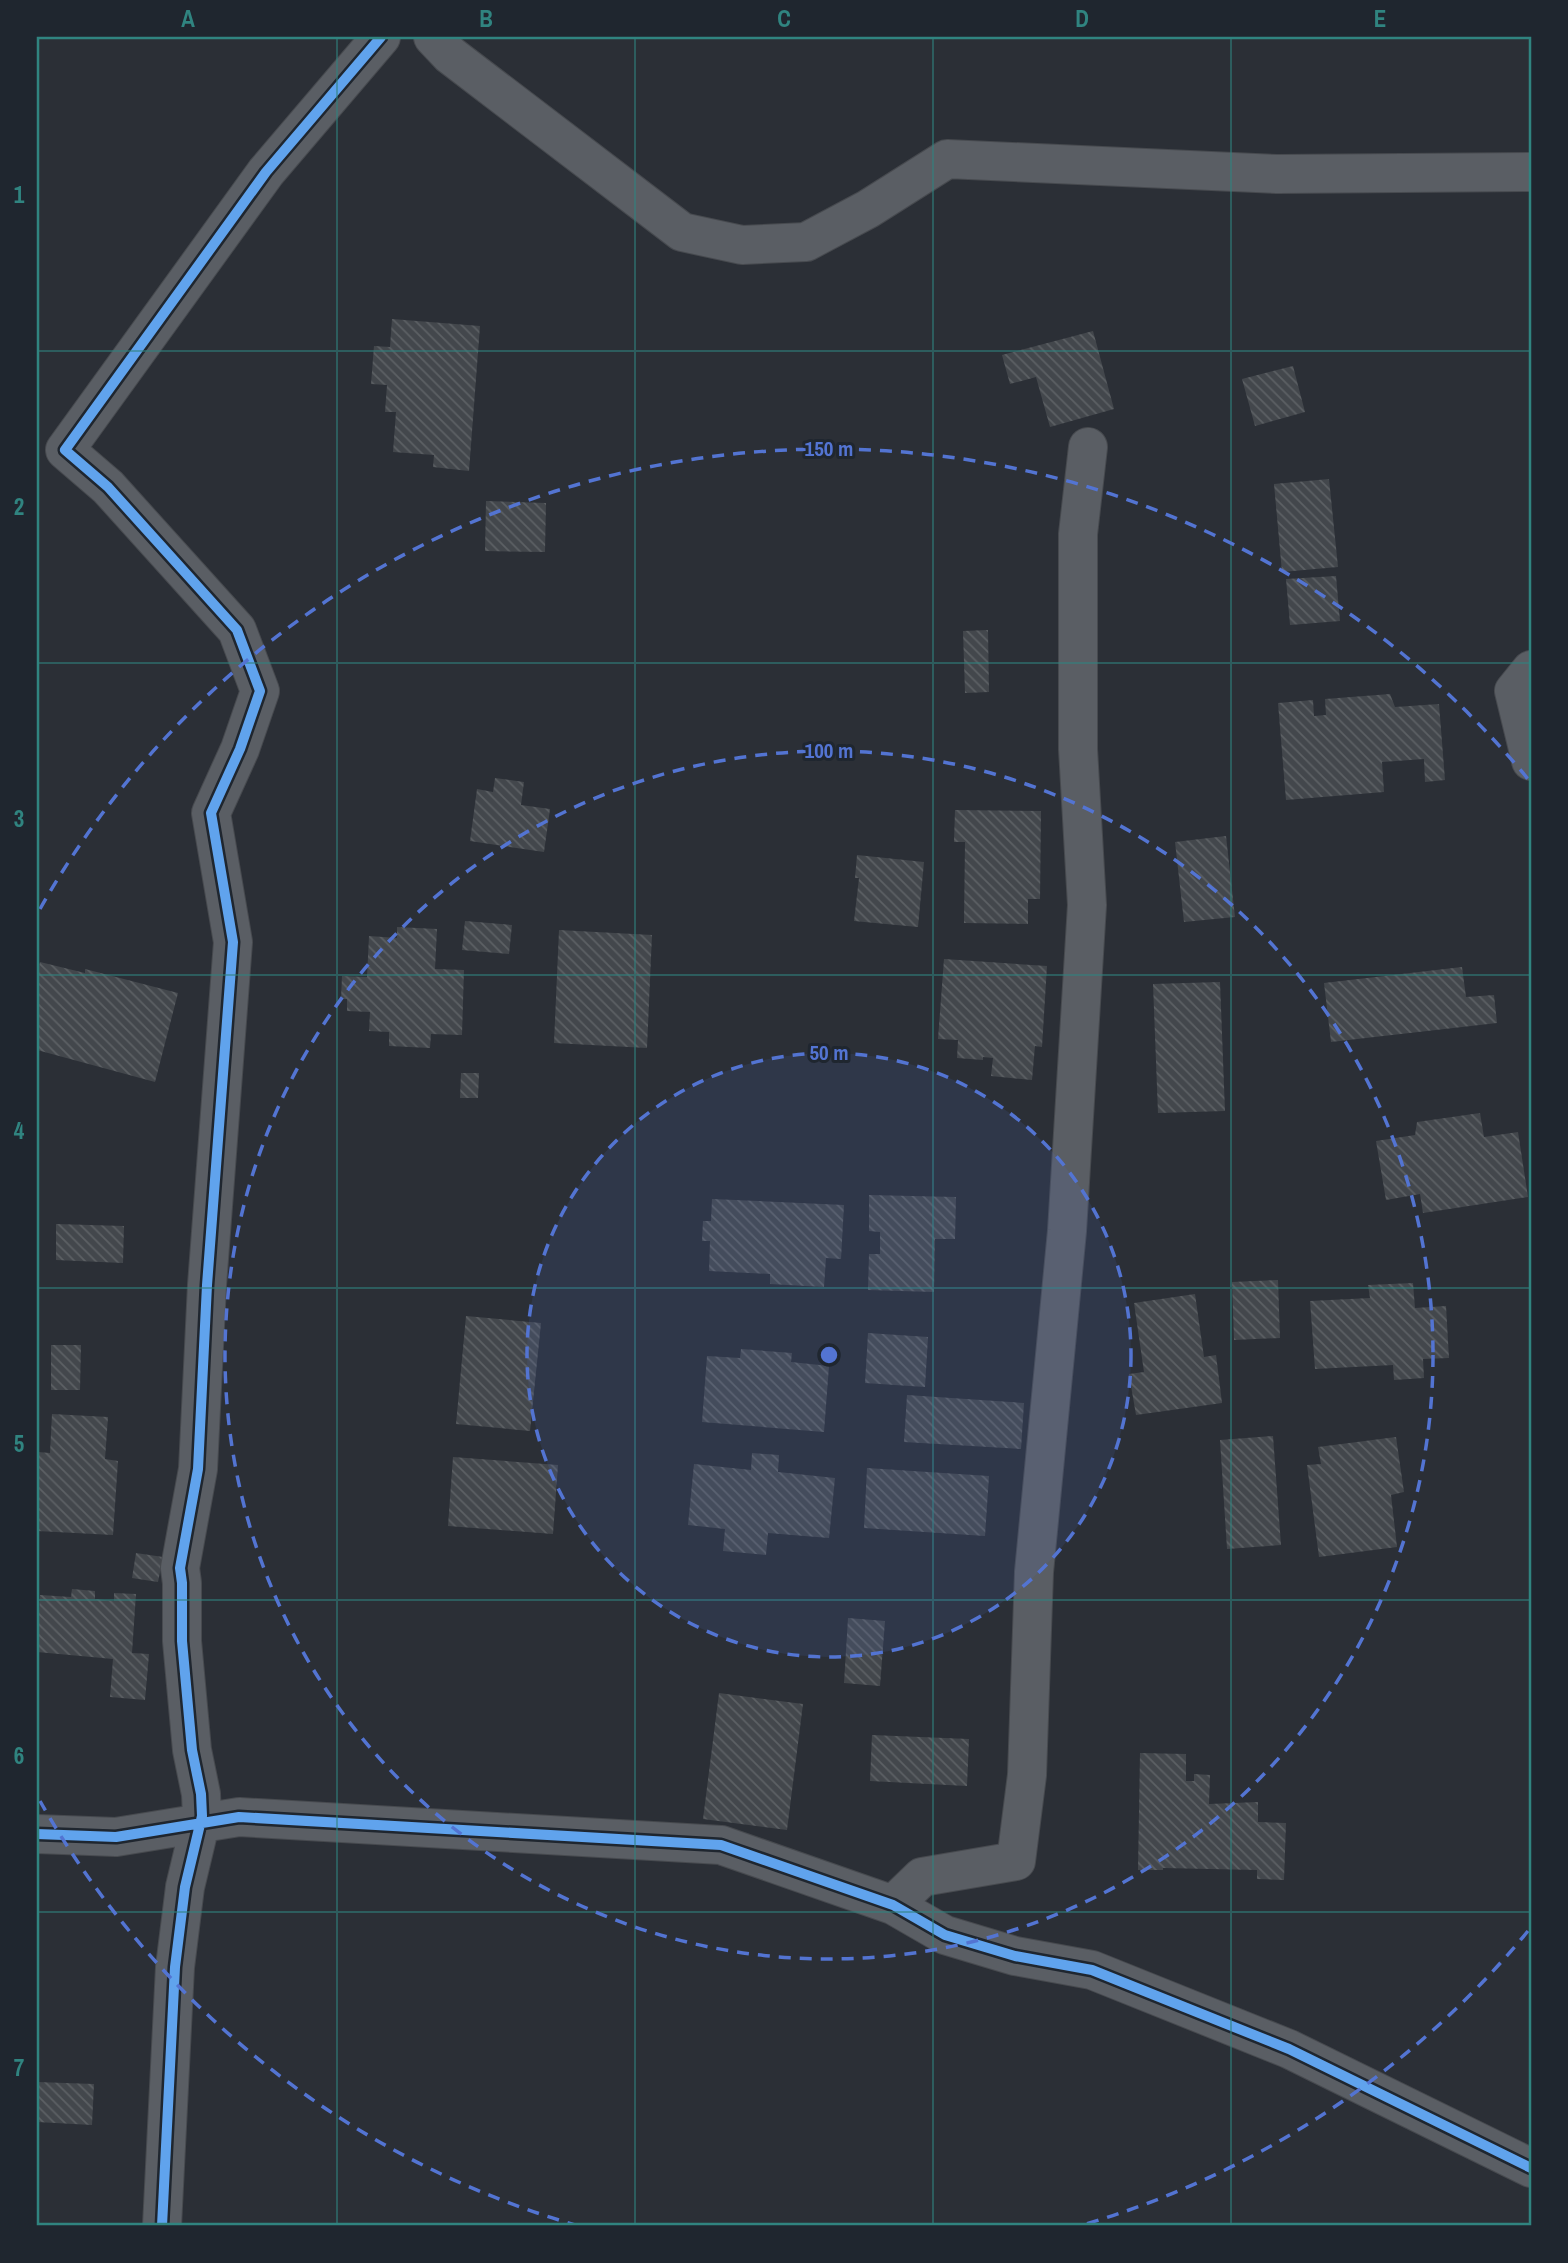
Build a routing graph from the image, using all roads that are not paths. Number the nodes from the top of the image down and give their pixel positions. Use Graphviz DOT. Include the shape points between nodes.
graph roads {
  1 [pos="381,37"];
  2 [pos="433,37"];
  3 [pos="1531,172"];
  4 [pos="1088,447"];
  5 [pos="1531,670"];
  6 [pos="1531,761"];
  7 [pos="200,1824"];
  8 [pos="37,1834"];
  9 [pos="893,1905"];
  10 [pos="1531,2166"];
  11 [pos="162,2226"];
  1 -- 7 [label="street" via="266,172 65,450 108,487 237,629 260,691 211,813 233,942 198,1469 180,1568"];
  2 -- 3 [label="street" via="450,55 682,232 742,245 807,242 947,159 1277,174"];
  4 -- 9 [label="street" via="1079,534 1078,695 1087,905 1068,1231 1034,1572 1027,1776 1016,1861 922,1877"];
  5 -- 6 [label="street" via="1514,691"];
  7 -- 8 [label="street" via="116,1838"];
  7 -- 9 [label="street" via="239,1817 722,1845"];
  7 -- 11 [label="street" via="185,1887 175,1967"];
  9 -- 10 [label="street" via="945,1935 1015,1956 1092,1970 1289,2049"];
}
